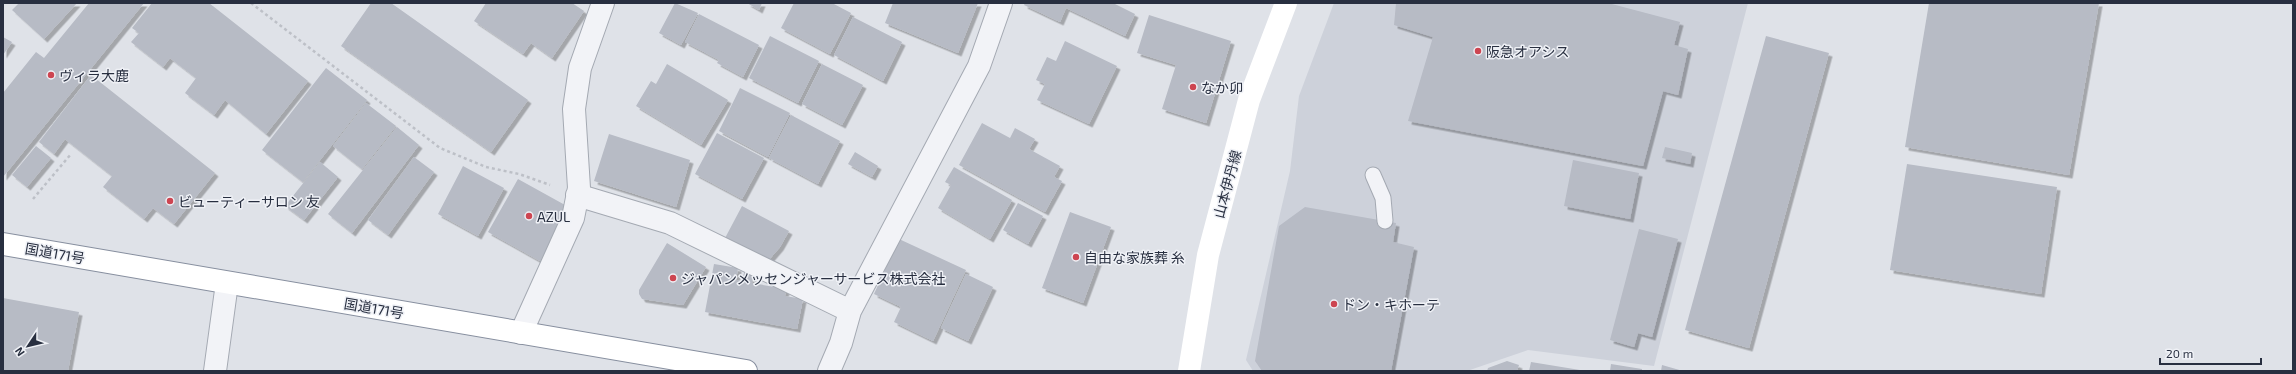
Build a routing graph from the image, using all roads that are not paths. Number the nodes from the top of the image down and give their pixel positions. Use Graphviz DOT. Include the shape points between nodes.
graph roads {
  1 [pos="603,3"];
  2 [pos="1001,3"];
  3 [pos="1286,3"];
  4 [pos="1373,175"];
  5 [pos="577,195"];
  6 [pos="1385,221"];
  7 [pos="3,244"];
  8 [pos="227,283"];
  9 [pos="850,312"];
  10 [pos="521,333"];
  11 [pos="215,371"];
  12 [pos="746,371"];
  13 [pos="829,371"];
  14 [pos="1189,371"];
  1 -- 5 [label="street" via="580,68 574,109 579,188"];
  2 -- 9 [label="street" via="979,66"];
  3 -- 14 [label="main road, 山本伊丹線" via="1249,100 1208,255"];
  4 -- 6 [label="lane" via="1383,198"];
  5 -- 9 [label="street" via="670,223"];
  5 -- 10 [label="street" via="572,218"];
  7 -- 8 [label="main road, 国道171号"];
  8 -- 10 [label="main road, 国道171号"];
  8 -- 11 [label="street"];
  9 -- 13 [label="street"];
  10 -- 12 [label="main road, 国道171号"];
}
